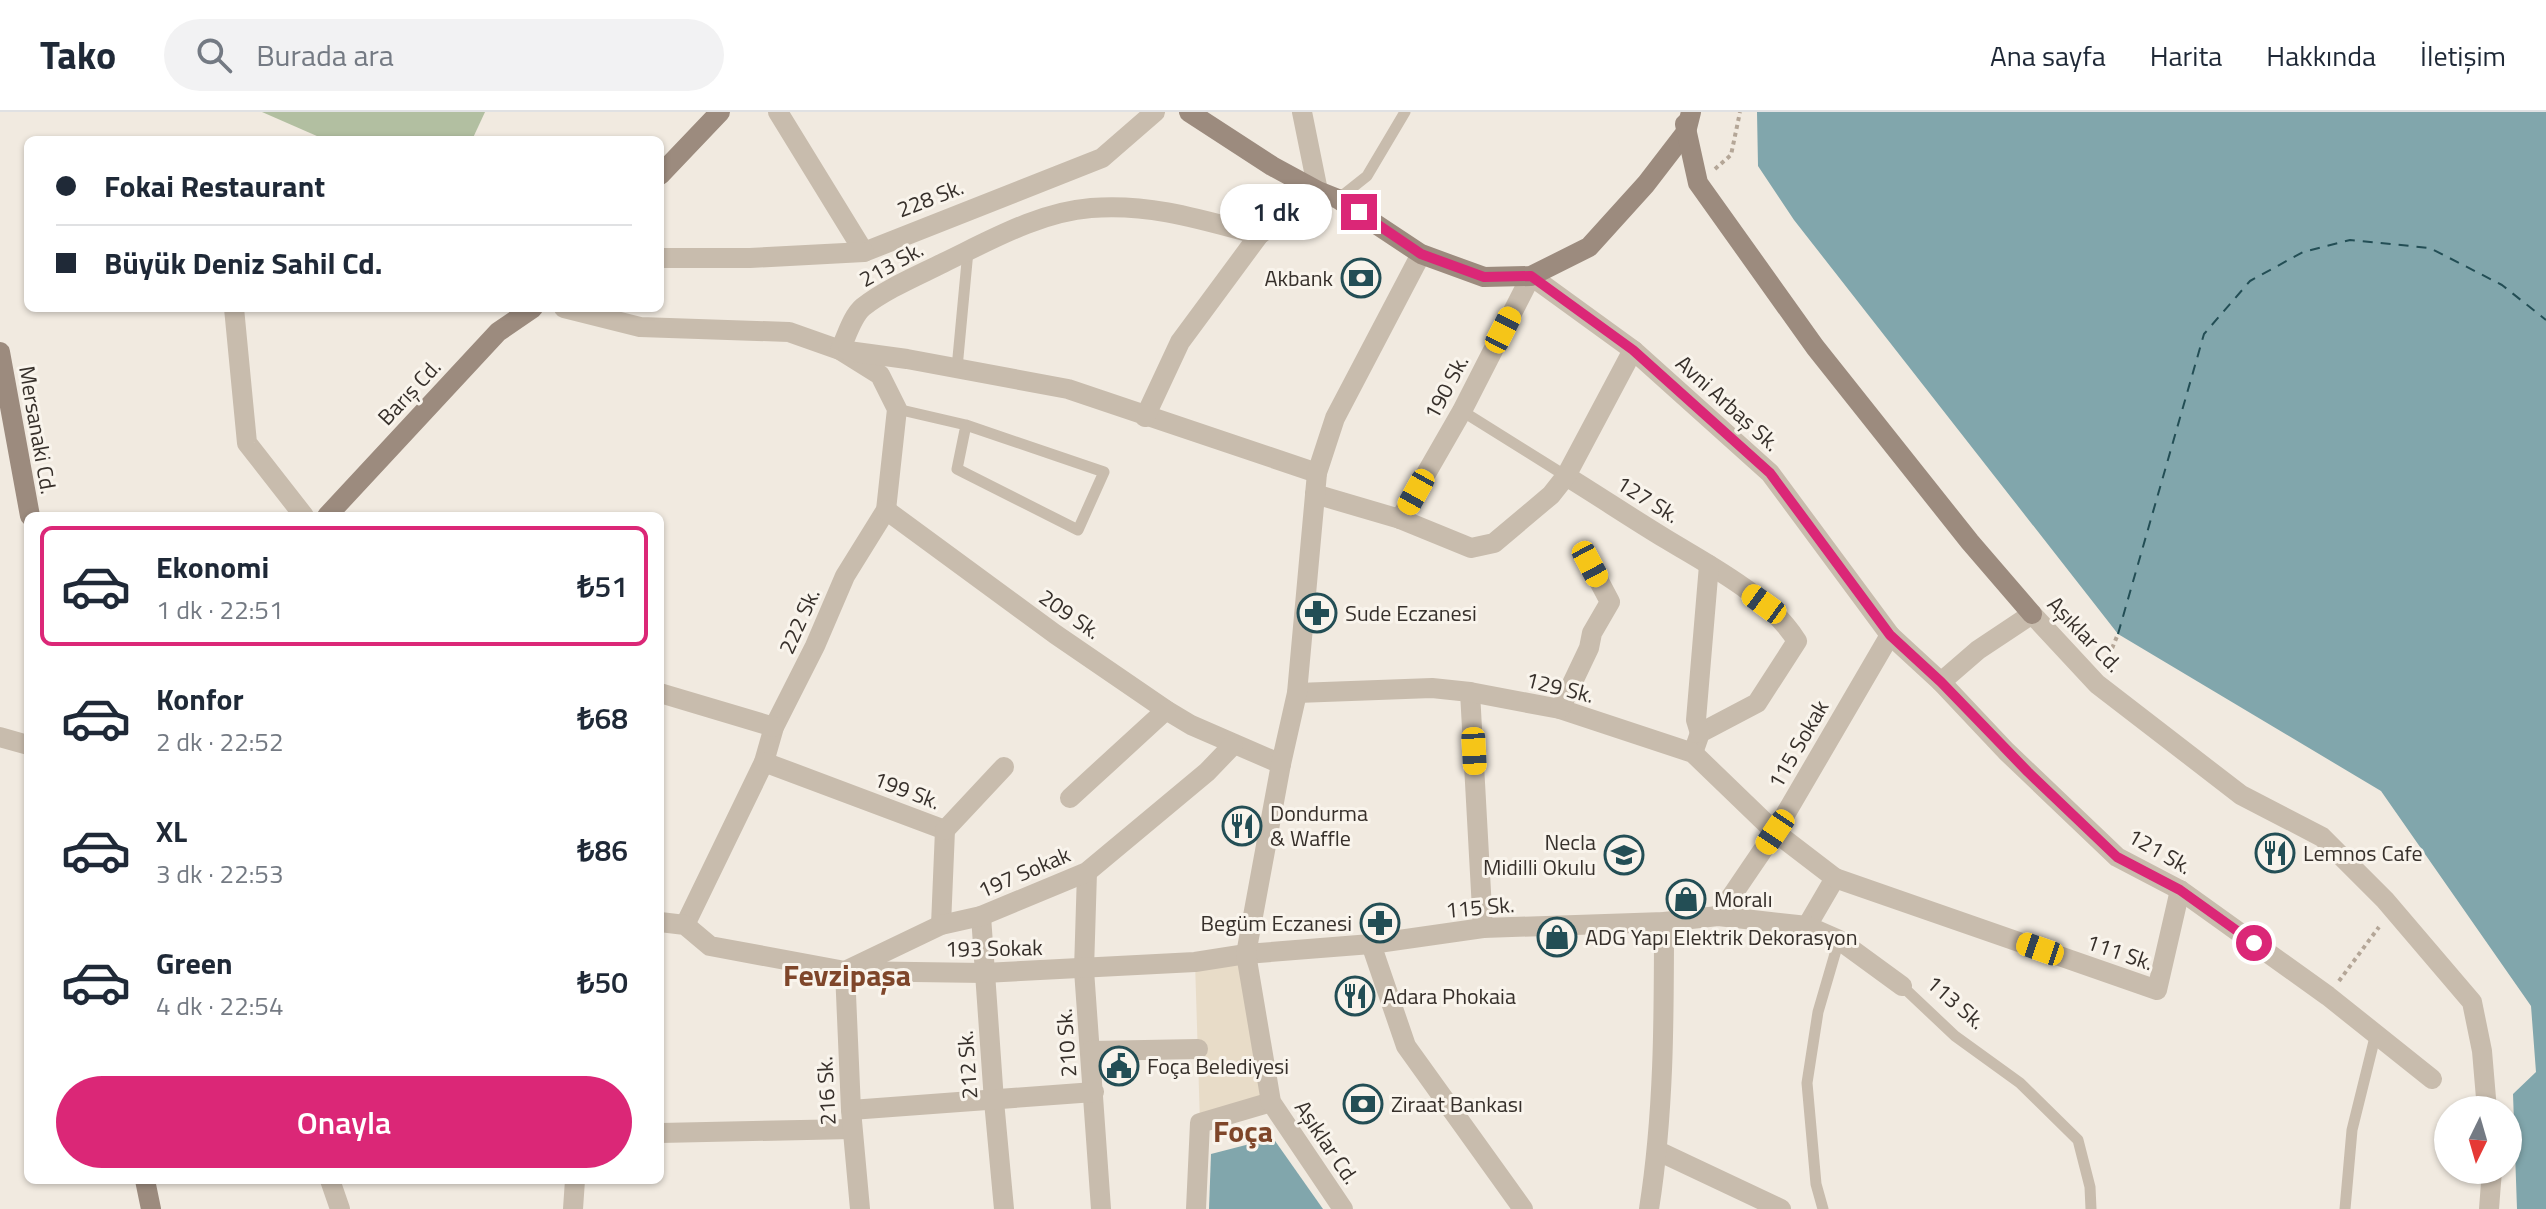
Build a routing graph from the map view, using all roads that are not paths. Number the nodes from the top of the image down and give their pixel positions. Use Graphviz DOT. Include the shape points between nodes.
graph roads {
  1 [pos="720,112"];
  2 [pos="778,112"];
  3 [pos="1155,112"];
  4 [pos="1189,112"];
  5 [pos="1302,112"];
  6 [pos="1405,112"];
  7 [pos="1687,119"];
  8 [pos="664,171"];
  9 [pos="1318,191"];
  10 [pos="1338,199"];
  11 [pos="1259,235"];
  12 [pos="968,251"];
  13 [pos="864,252"];
  14 [pos="1421,254"];
  15 [pos="664,258"];
  16 [pos="1531,276"];
  17 [pos="234,312"];
  18 [pos="527,312"];
  19 [pos="580,312"];
  20 [pos="840,350"];
  21 [pos="1633,350"];
  22 [pos="0,352"];
  23 [pos="957,368"];
  24 [pos="897,409"];
  25 [pos="1462,411"];
  26 [pos="1145,417"];
  27 [pos="966,425"];
  28 [pos="1566,476"];
  29 [pos="1316,483"];
  30 [pos="886,510"];
  31 [pos="29,512"];
  32 [pos="301,512"];
  33 [pos="331,512"];
  34 [pos="1400,519"];
  35 [pos="1590,564"];
  36 [pos="1709,565"];
  37 [pos="2032,614"];
  38 [pos="1890,635"];
  39 [pos="1941,682"];
  40 [pos="1470,692"];
  41 [pos="1297,693"];
  42 [pos="664,694"];
  43 [pos="1560,709"];
  44 [pos="1166,710"];
  45 [pos="774,727"];
  46 [pos="1700,733"];
  47 [pos="0,737"];
  48 [pos="24,744"];
  49 [pos="1233,745"];
  50 [pos="1693,753"];
  51 [pos="764,762"];
  52 [pos="1281,764"];
  53 [pos="1004,767"];
  54 [pos="1070,798"];
  55 [pos="945,830"];
  56 [pos="1775,832"];
  57 [pos="1087,872"];
  58 [pos="1835,878"];
  59 [pos="2180,890"];
  60 [pos="981,916"];
  61 [pos="1718,916"];
  62 [pos="664,922"];
  63 [pos="1664,922"];
  64 [pos="685,925"];
  65 [pos="941,925"];
  66 [pos="1807,926"];
  67 [pos="1483,928"];
  68 [pos="1839,940"];
  69 [pos="1371,944"];
  70 [pos="1246,954"];
  71 [pos="1195,962"];
  72 [pos="1084,970"];
  73 [pos="845,971"];
  74 [pos="984,973"];
  75 [pos="1902,986"];
  76 [pos="2376,1033"];
  77 [pos="1198,1049"];
  78 [pos="1091,1051"];
  79 [pos="2432,1079"];
  80 [pos="1094,1092"];
  81 [pos="2486,1096"];
  82 [pos="994,1101"];
  83 [pos="1271,1102"];
  84 [pos="851,1120"];
  85 [pos="664,1133"];
  86 [pos="1658,1151"];
  87 [pos="146,1184"];
  88 [pos="331,1184"];
  89 [pos="575,1184"];
  90 [pos="2491,1184"];
  91 [pos="151,1209"];
  92 [pos="340,1209"];
  93 [pos="573,1209"];
  94 [pos="860,1209"];
  95 [pos="1004,1209"];
  96 [pos="1101,1209"];
  97 [pos="1196,1209"];
  98 [pos="1343,1209"];
  99 [pos="1523,1209"];
  100 [pos="1649,1209"];
  101 [pos="1781,1209"];
  102 [pos="1823,1209"];
  103 [pos="2091,1209"];
  104 [pos="2345,1209"];
  105 [pos="2489,1209"];
  1 -- 8 [label="street"];
  2 -- 13 [label="street"];
  3 -- 13 [label="street, 228 Sk." via="1102,158"];
  4 -- 9 [label="street"];
  5 -- 9 [label="street"];
  6 -- 10 [label="lane" via="1367,176"];
  7 -- 16 [label="street" via="1646,184 1589,247"];
  7 -- 37 [label="street, Aşıklar Cd." via="1698,183 1815,347"];
  9 -- 10 [label="street"];
  9 -- 11 [label="street"];
  10 -- 14 [label="street"];
  11 -- 12 [label="street, 213 Sk." via="1171,211 1090,208 1023,226"];
  11 -- 26 [label="street" via="1180,342"];
  12 -- 20 [label="street, 213 Sk." via="860,309"];
  12 -- 23 [label="lane"];
  13 -- 15 [label="street"];
  14 -- 16 [label="street" via="1484,277"];
  14 -- 29 [label="street" via="1335,418"];
  16 -- 21 [label="street, Avni Arbaş Sk."];
  16 -- 25 [label="street, 190 Sk."];
  17 -- 32 [label="street" via="247,443"];
  18 -- 33 [label="street, Barış Cd." via="498,332"];
  19 -- 20 [label="street" via="640,327 789,332"];
  20 -- 23 [label="street"];
  20 -- 24 [label="street" via="880,375"];
  21 -- 28 [label="street"];
  21 -- 38 [label="street, Avni Arbaş Sk." via="1770,473"];
  22 -- 31 [label="street, Mersanaki Cd."];
  23 -- 26 [label="street" via="1068,389"];
  24 -- 27 [label="lane"];
  24 -- 30 [label="street, 222 Sk."];
  25 -- 28 [label="lane, 127 Sk."];
  25 -- 34 [label="street, 190 Sk."];
  26 -- 29 [label="street"];
  27 -- 27 [label="lane" via="1104,472 1078,530 957,469"];
  28 -- 34 [label="street" via="1494,543 1471,548"];
  28 -- 36 [label="street, 127 Sk."];
  29 -- 34 [label="street"];
  29 -- 41 [label="street"];
  30 -- 44 [label="street, 209 Sk."];
  30 -- 45 [label="street, 222 Sk." via="845,576"];
  35 -- 43 [label="street" via="1610,602"];
  36 -- 46 [label="street" via="1696,720"];
  36 -- 46 [label="street, 127 Sk." via="1764,604 1797,641 1757,703"];
  37 -- 39 [label="street"];
  37 -- 81 [label="street, Aşıklar Cd." via="2097,684 2241,795 2322,837 2393,909 2472,1002"];
  38 -- 39 [label="street, 121 Sk."];
  38 -- 56 [label="street, 115 Sokak"];
  39 -- 59 [label="street, 121 Sk." via="2117,857"];
  40 -- 41 [label="street, 129 Sk." via="1432,688"];
  40 -- 43 [label="street, 129 Sk."];
  40 -- 67 [label="street"];
  41 -- 52 [label="street"];
  42 -- 45 [label="street"];
  43 -- 50 [label="street, 129 Sk."];
  44 -- 49 [label="street, 209 Sk."];
  44 -- 54 [label="street"];
  45 -- 51 [label="street, 222 Sk."];
  46 -- 50 [label="street"];
  47 -- 48 [label="street"];
  49 -- 52 [label="street, 209 Sk."];
  49 -- 57 [label="street, 197 Sokak"];
  50 -- 56 [label="street, 129 Sk."];
  51 -- 55 [label="street, 199 Sk."];
  51 -- 64 [label="street, 222 Sk."];
  52 -- 70 [label="street"];
  53 -- 55 [label="street"];
  55 -- 65 [label="street, 199 Sk."];
  56 -- 58 [label="street, 129 Sk."];
  56 -- 61 [label="street, 115 Sokak"];
  57 -- 60 [label="street, 197 Sokak"];
  57 -- 72 [label="street, 210 Sk."];
  58 -- 59 [label="street, 111 Sk." via="2157,990"];
  58 -- 66 [label="street"];
  59 -- 76 [label="street, 121 Sk."];
  60 -- 65 [label="street, 197 Sokak"];
  60 -- 74 [label="street, 212 Sk."];
  61 -- 63 [label="street, 115 Sk."];
  61 -- 66 [label="street, 113 Sk."];
  62 -- 64 [label="street, 193 Sokak"];
  63 -- 67 [label="street, 115 Sk."];
  63 -- 86 [label="street"];
  64 -- 73 [label="street, 193 Sokak" via="710,946"];
  65 -- 73 [label="street, 197 Sokak"];
  66 -- 68 [label="street, 113 Sk."];
  67 -- 69 [label="street, 115 Sk."];
  68 -- 75 [label="street, 113 Sk."];
  68 -- 102 [label="lane" via="1818,1012 1807,1083"];
  69 -- 70 [label="street, 115 Sk."];
  69 -- 99 [label="street" via="1406,1046"];
  70 -- 71 [label="street, 115 Sk."];
  70 -- 83 [label="street"];
  71 -- 72 [label="street, 193 Sokak"];
  72 -- 74 [label="street, 193 Sokak"];
  72 -- 78 [label="street, 210 Sk."];
  73 -- 74 [label="street, 193 Sokak"];
  73 -- 84 [label="street, 216 Sk."];
  74 -- 82 [label="street, 212 Sk."];
  75 -- 103 [label="lane, 113 Sk." via="1955,1036 2020,1083 2078,1140"];
  76 -- 79 [label="street, 121 Sk."];
  76 -- 104 [label="lane" via="2352,1130"];
  77 -- 78 [label="street"];
  78 -- 80 [label="street, 210 Sk."];
  80 -- 82 [label="street"];
  80 -- 96 [label="street, 210 Sk."];
  82 -- 84 [label="street"];
  82 -- 95 [label="street, 212 Sk."];
  83 -- 97 [label="street" via="1200,1123"];
  83 -- 98 [label="street, Aşıklar Cd."];
  84 -- 85 [label="street"];
  84 -- 94 [label="street, 216 Sk."];
  86 -- 100 [label="street"];
  86 -- 101 [label="street"];
  87 -- 91 [label="street"];
  88 -- 92 [label="street"];
  89 -- 93 [label="street"];
  90 -- 105 [label="street"];
}
